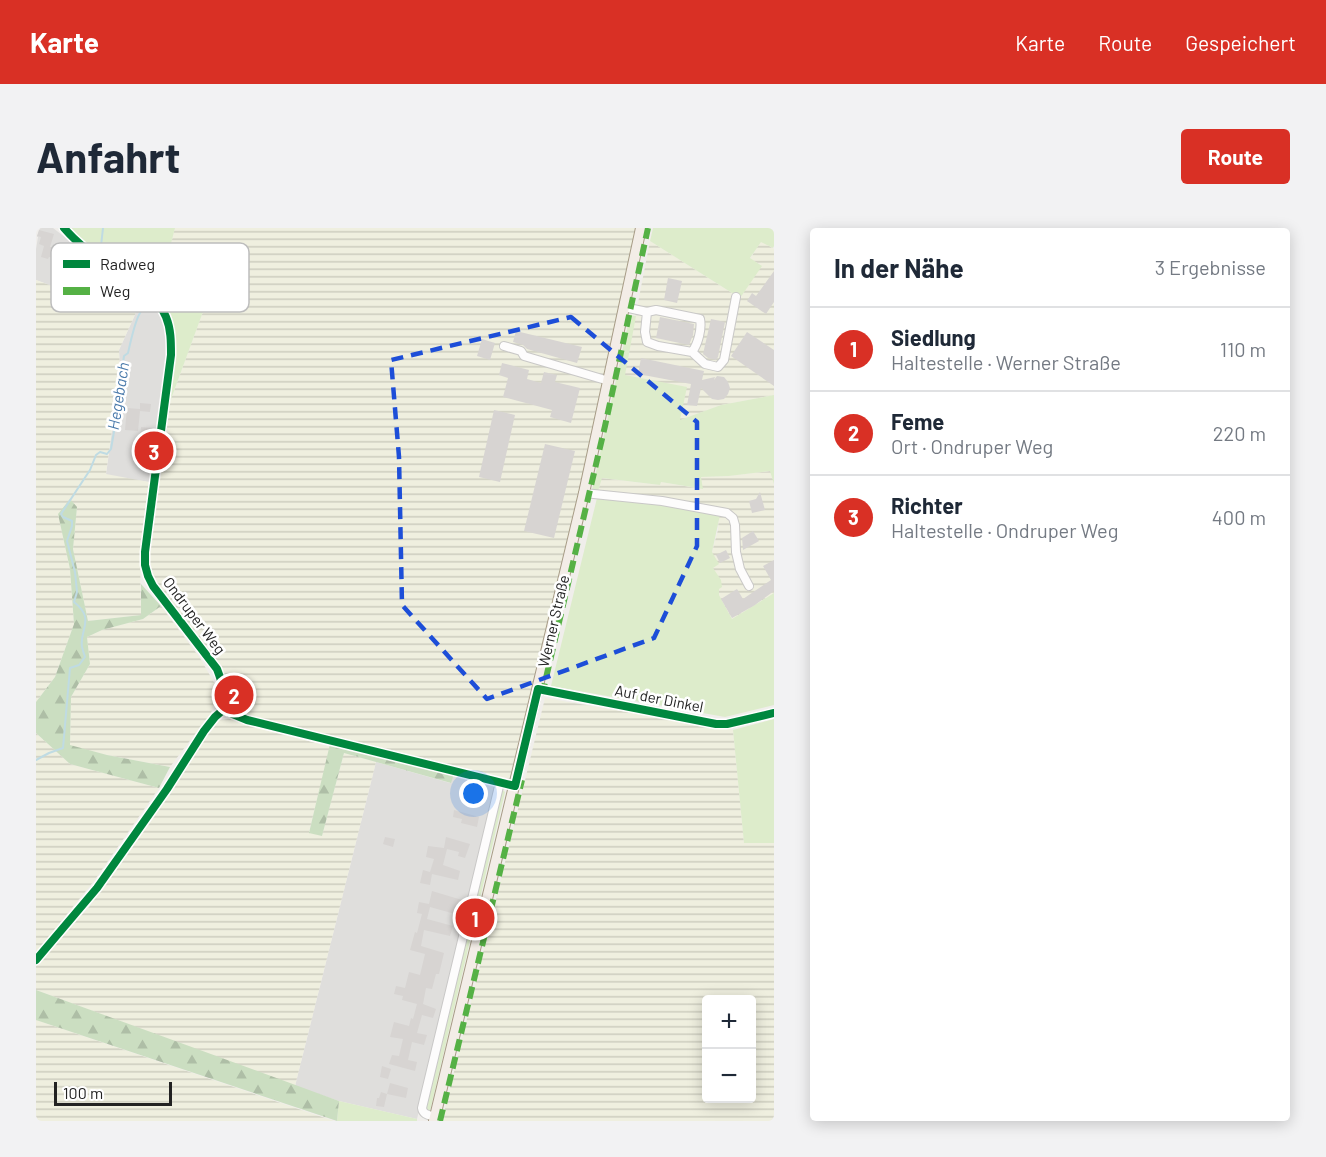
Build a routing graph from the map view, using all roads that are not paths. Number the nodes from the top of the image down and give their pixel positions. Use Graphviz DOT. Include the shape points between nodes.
graph roads {
  1 [pos="63,228"];
  2 [pos="641,228"];
  3 [pos="80,243"];
  4 [pos="736,297"];
  5 [pos="624,307"];
  6 [pos="162,312"];
  7 [pos="648,312"];
  8 [pos="504,346"];
  9 [pos="692,352"];
  10 [pos="609,381"];
  11 [pos="584,493"];
  12 [pos="749,586"];
  13 [pos="538,689"];
  14 [pos="223,710"];
  15 [pos="774,713"];
  16 [pos="500,782"];
  17 [pos="515,786"];
  18 [pos="36,960"];
  19 [pos="434,1119"];
  1 -- 3 [label="street, Ondruper Weg"];
  2 -- 5 [label="main road, Werner Straße"];
  4 -- 9 [label="street" via="721,364 705,364"];
  5 -- 7 [label="street"];
  5 -- 10 [label="main road, Werner Straße"];
  6 -- 14 [label="street, Ondruper Weg" via="168,323 171,355 145,565 153,586 217,669 225,696"];
  7 -- 9 [label="street" via="646,342"];
  7 -- 9 [label="street" via="656,310 700,319"];
  8 -- 10 [label="street" via="521,351 524,356"];
  10 -- 11 [label="main road, Werner Straße"];
  11 -- 12 [label="street" via="727,513 733,518 736,552"];
  11 -- 13 [label="main road, Werner Straße"];
  13 -- 15 [label="street, Auf der Dinkel" via="716,723 728,724"];
  13 -- 17 [label="main road, Werner Straße"];
  14 -- 16 [label="street" via="247,720"];
  14 -- 18 [label="street" via="204,731 97,888"];
  16 -- 17 [label="street"];
  16 -- 19 [label="street, Werner Straße" via="422,1108"];
  17 -- 19 [label="main road, Werner Straße"];
}
